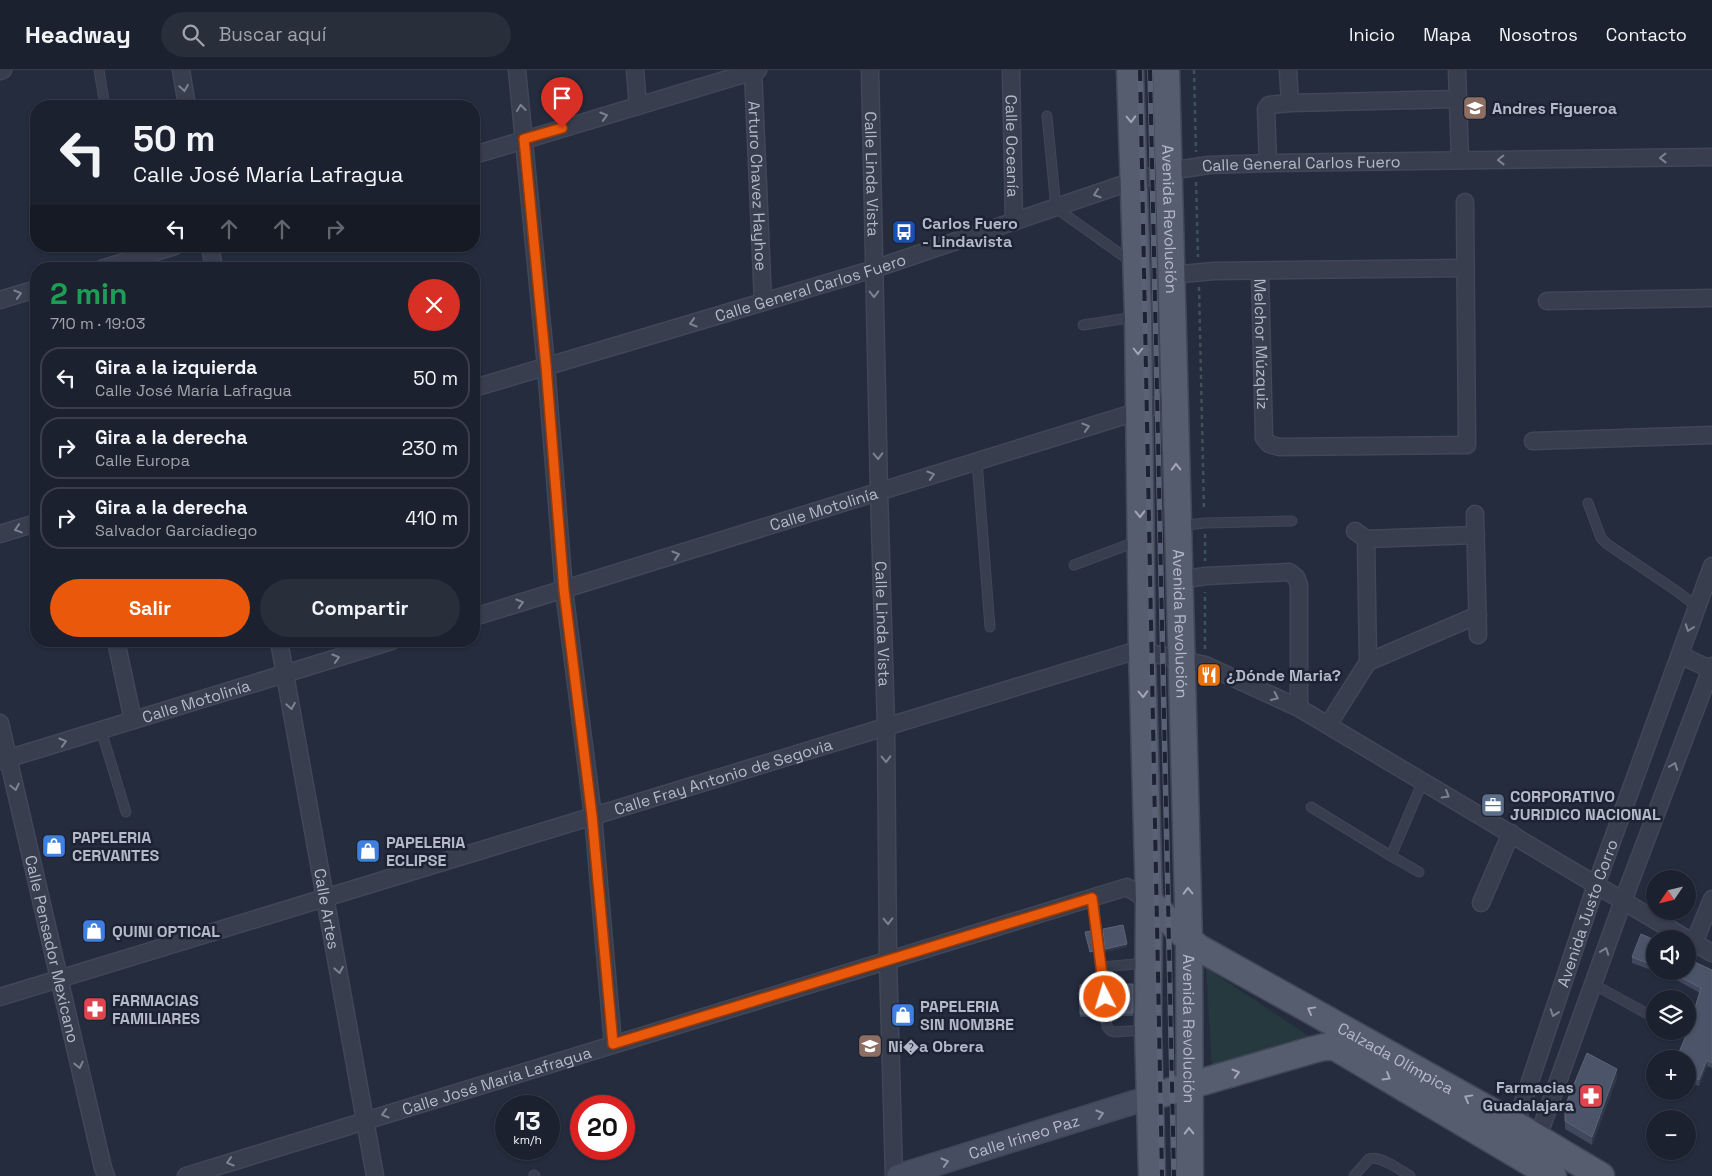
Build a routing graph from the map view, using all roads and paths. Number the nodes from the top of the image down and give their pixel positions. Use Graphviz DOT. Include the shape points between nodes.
graph roads {
  1 [pos="99,70"];
  2 [pos="181,70"];
  3 [pos="517,70"];
  4 [pos="635,70"];
  5 [pos="755,70"];
  6 [pos="870,70"];
  7 [pos="1011,70"];
  8 [pos="1130,70"];
  9 [pos="1166,70"];
  10 [pos="1194,70"];
  11 [pos="1288,70"];
  12 [pos="1457,70"];
  13 [pos="103,100"];
  14 [pos="186,100"];
  15 [pos="1458,100"];
  16 [pos="1290,103"];
  17 [pos="638,106"];
  18 [pos="1047,116"];
  19 [pos="524,139"];
  20 [pos="480,153"];
  21 [pos="1712,157"];
  22 [pos="1460,160"];
  23 [pos="1268,163"];
  24 [pos="1196,166"];
  25 [pos="1169,171"];
  26 [pos="1133,181"];
  27 [pos="1465,202"];
  28 [pos="1056,208"];
  29 [pos="1014,222"];
  30 [pos="156,252"];
  31 [pos="124,262"];
  32 [pos="1136,265"];
  33 [pos="1465,268"];
  34 [pos="874,269"];
  35 [pos="1199,272"];
  36 [pos="1260,272"];
  37 [pos="1172,275"];
  38 [pos="30,291"];
  39 [pos="1712,298"];
  40 [pos="0,300"];
  41 [pos="1547,301"];
  42 [pos="763,302"];
  43 [pos="1138,316"];
  44 [pos="1083,324"];
  45 [pos="546,366"];
  46 [pos="480,386"];
  47 [pos="1174,400"];
  48 [pos="1138,411"];
  49 [pos="1712,435"];
  50 [pos="1533,440"];
  51 [pos="978,461"];
  52 [pos="879,492"];
  53 [pos="1588,503"];
  54 [pos="1475,514"];
  55 [pos="1292,521"];
  56 [pos="1204,523"];
  57 [pos="30,525"];
  58 [pos="1177,526"];
  59 [pos="0,534"];
  60 [pos="1476,535"];
  61 [pos="1141,540"];
  62 [pos="1074,564"];
  63 [pos="1712,566"];
  64 [pos="1206,576"];
  65 [pos="1179,580"];
  66 [pos="564,590"];
  67 [pos="1697,608"];
  68 [pos="480,615"];
  69 [pos="1478,615"];
  70 [pos="990,627"];
  71 [pos="1478,635"];
  72 [pos="117,647"];
  73 [pos="280,647"];
  74 [pos="372,647"];
  75 [pos="1142,651"];
  76 [pos="1680,655"];
  77 [pos="1193,662"];
  78 [pos="1368,662"];
  79 [pos="1712,668"];
  80 [pos="285,673"];
  81 [pos="1299,708"];
  82 [pos="133,720"];
  83 [pos="0,723"];
  84 [pos="1328,724"];
  85 [pos="886,726"];
  86 [pos="101,730"];
  87 [pos="4,760"];
  88 [pos="1423,781"];
  89 [pos="1311,807"];
  90 [pos="126,812"];
  91 [pos="592,816"];
  92 [pos="1511,833"];
  93 [pos="1391,856"];
  94 [pos="1419,872"];
  95 [pos="1596,885"];
  96 [pos="326,897"];
  97 [pos="1092,898"];
  98 [pos="1712,899"];
  99 [pos="1148,901"];
  100 [pos="1623,901"];
  101 [pos="1481,903"];
  102 [pos="1672,930"];
  103 [pos="1695,930"];
  104 [pos="1189,940"];
  105 [pos="1696,944"];
  106 [pos="1712,954"];
  107 [pos="888,960"];
  108 [pos="1149,963"];
  109 [pos="1102,967"];
  110 [pos="59,979"];
  111 [pos="1593,984"];
  112 [pos="0,997"];
  113 [pos="1646,1013"];
  114 [pos="1148,1029"];
  115 [pos="613,1044"];
  116 [pos="1189,1086"];
  117 [pos="1151,1097"];
  118 [pos="365,1120"];
  119 [pos="1522,1143"];
  120 [pos="106,1176"];
  121 [pos="186,1176"];
  122 [pos="375,1176"];
  123 [pos="896,1176"];
  124 [pos="1152,1176"];
  125 [pos="1190,1176"];
  126 [pos="1354,1176"];
  127 [pos="1410,1176"];
  128 [pos="1553,1176"];
  129 [pos="1601,1176"];
  1 -- 13 [label="lane"];
  2 -- 14 [label="street, one-way"];
  19 -- 3 [label="street, one-way"];
  4 -- 17 [label="street"];
  5 -- 17 [label="street"];
  5 -- 42 [label="street, Arturo Chavez Hayhoe"];
  6 -- 34 [label="street, Calle Linda Vista"];
  7 -- 29 [label="street, Calle Oceanía"];
  8 -- 26 [label="main road, one-way"];
  9 -- 25 [label="main road, Avenida Revolución"];
  10 -- 24 [label="path"];
  11 -- 16 [label="street"];
  12 -- 15 [label="street"];
  15 -- 16 [label="street"];
  15 -- 22 [label="street"];
  16 -- 23 [label="street" via="1266,108"];
  19 -- 17 [label="street, one-way"];
  18 -- 28 [label="lane"];
  19 -- 20 [label="street"];
  19 -- 45 [label="street"];
  21 -- 22 [label="street, Calle General Carlos Fuero, one-way"];
  22 -- 23 [label="street, Calle General Carlos Fuero"];
  23 -- 24 [label="street, Calle General Carlos Fuero"];
  24 -- 25 [label="street, Calle General Carlos Fuero"];
  24 -- 35 [label="path"];
  25 -- 26 [label="street, Calle General Carlos Fuero"];
  25 -- 37 [label="main road, Avenida Revolución"];
  26 -- 28 [label="street, Calle General Carlos Fuero, one-way"];
  26 -- 32 [label="main road"];
  27 -- 33 [label="street"];
  28 -- 29 [label="street, Calle General Carlos Fuero"];
  28 -- 32 [label="lane"];
  29 -- 34 [label="street, Calle General Carlos Fuero"];
  30 -- 31 [label="street"];
  32 -- 43 [label="main road"];
  33 -- 36 [label="street"];
  33 -- 36 [label="street, Melchor Múzquiz" via="1468,444 1279,447 1268,444 1264,438"];
  34 -- 42 [label="street, Calle General Carlos Fuero"];
  34 -- 52 [label="street, Calle Linda Vista, one-way"];
  35 -- 36 [label="street, Melchor Múzquiz"];
  35 -- 37 [label="street, Melchor Múzquiz"];
  35 -- 56 [label="path"];
  37 -- 47 [label="main road, Avenida Revolución"];
  40 -- 38 [label="street, one-way"];
  39 -- 41 [label="street"];
  42 -- 45 [label="street, Calle General Carlos Fuero, one-way"];
  43 -- 44 [label="lane"];
  43 -- 48 [label="main road, one-way"];
  45 -- 46 [label="street, Calle General Carlos Fuero"];
  45 -- 66 [label="street"];
  47 -- 48 [label="street, Calle Motolinía"];
  58 -- 47 [label="main road, Avenida Revolución, one-way"];
  51 -- 48 [label="street, Calle Motolinía, one-way"];
  48 -- 61 [label="main road, one-way"];
  49 -- 50 [label="street"];
  52 -- 51 [label="street, Calle Motolinía, one-way"];
  51 -- 70 [label="lane"];
  66 -- 52 [label="street, Calle Motolinía, one-way"];
  52 -- 85 [label="street, Calle Linda Vista"];
  53 -- 67 [label="lane" via="1601,538 1607,544"];
  54 -- 60 [label="street"];
  55 -- 56 [label="lane"];
  56 -- 58 [label="lane"];
  56 -- 64 [label="path"];
  57 -- 59 [label="street, one-way"];
  58 -- 65 [label="main road, Avenida Revolución"];
  60 -- 69 [label="street"];
  60 -- 78 [label="street" via="1360,535"];
  61 -- 62 [label="lane"];
  61 -- 75 [label="main road"];
  63 -- 67 [label="street, Avenida Justo Corro"];
  64 -- 65 [label="street"];
  64 -- 77 [label="path"];
  64 -- 81 [label="street" via="1289,572 1296,576 1299,585"];
  65 -- 77 [label="main road, Avenida Revolución"];
  68 -- 66 [label="street, Calle Motolinía, one-way"];
  66 -- 91 [label="street"];
  67 -- 76 [label="street, Avenida Justo Corro, one-way"];
  69 -- 71 [label="street"];
  69 -- 78 [label="street"];
  72 -- 82 [label="street"];
  73 -- 80 [label="street, Calle Artes"];
  80 -- 74 [label="street, Calle Motolinía, one-way"];
  75 -- 77 [label="street, Calle Fray Antonio de Segovia"];
  75 -- 85 [label="street, Calle Fray Antonio de Segovia"];
  75 -- 99 [label="main road, one-way"];
  76 -- 79 [label="street"];
  76 -- 95 [label="street, Avenida Justo Corro"];
  77 -- 81 [label="street, Calle Fray Antonio de Segovia, one-way"];
  104 -- 77 [label="main road, Avenida Revolución, one-way"];
  78 -- 84 [label="street"];
  100 -- 79 [label="street, Avenida Justo Corro, one-way"];
  80 -- 82 [label="street, Calle Motolinía"];
  80 -- 96 [label="street, Calle Artes, one-way"];
  81 -- 84 [label="street, Calle Fray Antonio de Segovia"];
  82 -- 86 [label="street, Calle Motolinía"];
  83 -- 87 [label="street, Calle Pensador Mexicano"];
  84 -- 88 [label="street, Calle Fray Antonio de Segovia"];
  85 -- 91 [label="street, Calle Fray Antonio de Segovia"];
  85 -- 107 [label="street, Calle Linda Vista, one-way"];
  87 -- 86 [label="street, Calle Motolinía, one-way"];
  86 -- 90 [label="lane"];
  87 -- 110 [label="street, Calle Pensador Mexicano, one-way"];
  88 -- 92 [label="street, Calle Fray Antonio de Segovia, one-way"];
  88 -- 93 [label="lane"];
  89 -- 93 [label="lane"];
  91 -- 96 [label="street, Calle Fray Antonio de Segovia"];
  91 -- 115 [label="street"];
  92 -- 95 [label="street, Calle Fray Antonio de Segovia"];
  92 -- 101 [label="street"];
  93 -- 94 [label="lane"];
  95 -- 100 [label="street, Calle Fray Antonio de Segovia"];
  95 -- 119 [label="street, Avenida Justo Corro, one-way"];
  96 -- 110 [label="street, Calle Fray Antonio de Segovia"];
  96 -- 118 [label="street, Calle Artes, one-way"];
  97 -- 99 [label="street, Calle José María Lafragua" via="1127,887"];
  97 -- 107 [label="street, Calle José María Lafragua"];
  97 -- 109 [label="lane"];
  98 -- 103 [label="street"];
  99 -- 104 [label="main road, Calzada Olímpica"];
  99 -- 108 [label="main road"];
  100 -- 102 [label="street, Calle Fray Antonio de Segovia"];
  111 -- 100 [label="street, Avenida Justo Corro, one-way"];
  104 -- 116 [label="main road, Avenida Revolución"];
  119 -- 104 [label="main road, Calzada Olímpica, one-way"];
  105 -- 106 [label="street, Calle Fray Antonio de Segovia"];
  107 -- 115 [label="street, Calle José María Lafragua"];
  107 -- 123 [label="street, Calle Linda Vista"];
  108 -- 109 [label="lane"];
  108 -- 114 [label="main road"];
  109 -- 114 [label="lane" via="1109,1030"];
  110 -- 112 [label="street, Calle Fray Antonio de Segovia"];
  110 -- 120 [label="street, Calle Pensador Mexicano, one-way"];
  111 -- 113 [label="lane"];
  111 -- 119 [label="street, Avenida Justo Corro"];
  114 -- 117 [label="main road"];
  115 -- 118 [label="street, Calle José María Lafragua, one-way"];
  116 -- 117 [label="main road, Calzada Olímpica"];
  116 -- 119 [label="main road, Calzada Olímpica, one-way" via="1312,1050 1335,1047"];
  125 -- 116 [label="main road, Avenida Revolución, one-way"];
  123 -- 117 [label="street, Calle Irineo Paz, one-way"];
  117 -- 124 [label="main road"];
  118 -- 121 [label="street, Calle José María Lafragua, one-way"];
  118 -- 122 [label="street, Calle Artes"];
  119 -- 128 [label="main road, Calzada Olímpica"];
  119 -- 129 [label="main road, Calzada Olímpica"];
  126 -- 127 [label="lane" via="1369,1159 1376,1158"];
}
